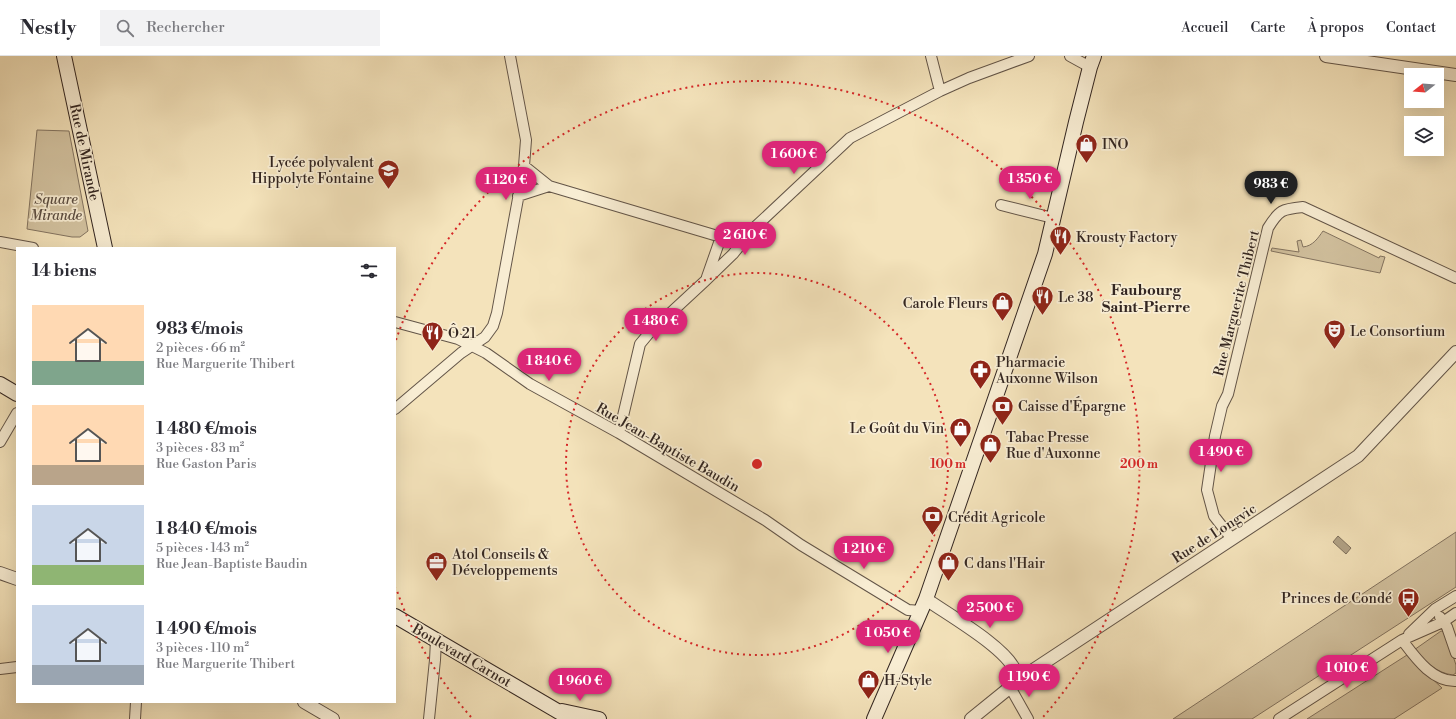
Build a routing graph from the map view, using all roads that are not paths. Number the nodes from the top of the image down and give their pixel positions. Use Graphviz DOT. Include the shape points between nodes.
graph roads {
  1 [pos="64,56"];
  2 [pos="510,56"];
  3 [pos="931,56"];
  4 [pos="1029,56"];
  5 [pos="1070,56"];
  6 [pos="1326,56"];
  7 [pos="1092,60"];
  8 [pos="1456,75"];
  9 [pos="940,91"];
  10 [pos="524,166"];
  11 [pos="549,186"];
  12 [pos="518,196"];
  13 [pos="1001,204"];
  14 [pos="1053,218"];
  15 [pos="754,228"];
  16 [pos="722,237"];
  17 [pos="0,242"];
  18 [pos="28,247"];
  19 [pos="105,247"];
  20 [pos="1456,278"];
  21 [pos="705,281"];
  22 [pos="396,322"];
  23 [pos="472,345"];
  24 [pos="1456,352"];
  25 [pos="0,384"];
  26 [pos="16,393"];
  27 [pos="396,409"];
  28 [pos="16,415"];
  29 [pos="619,433"];
  30 [pos="0,442"];
  31 [pos="1232,539"];
  32 [pos="0,573"];
  33 [pos="16,579"];
  34 [pos="1456,596"];
  35 [pos="923,605"];
  36 [pos="1435,610"];
  37 [pos="1456,613"];
  38 [pos="396,617"];
  39 [pos="1443,622"];
  40 [pos="436,640"];
  41 [pos="1402,640"];
  42 [pos="1456,653"];
  43 [pos="16,667"];
  44 [pos="0,669"];
  45 [pos="1456,681"];
  46 [pos="1012,685"];
  47 [pos="136,703"];
  48 [pos="306,703"];
  49 [pos="556,710"];
  50 [pos="135,719"];
  51 [pos="333,719"];
  52 [pos="429,719"];
  53 [pos="571,719"];
  54 [pos="599,719"];
  55 [pos="874,719"];
  56 [pos="971,719"];
  57 [pos="1028,719"];
  58 [pos="1279,719"];
  1 -- 19 [label="main road, Rue de Mirande"];
  2 -- 10 [label="street" via="526,140"];
  3 -- 9 [label="street"];
  4 -- 9 [label="street"];
  5 -- 7 [label="street"];
  6 -- 8 [label="street"];
  7 -- 14 [label="main road"];
  9 -- 15 [label="street" via="850,138"];
  10 -- 11 [label="street"];
  10 -- 12 [label="street"];
  11 -- 12 [label="street"];
  11 -- 16 [label="street"];
  12 -- 23 [label="street" via="493,326 485,337"];
  13 -- 14 [label="street"];
  14 -- 35 [label="main road" via="1045,254"];
  15 -- 16 [label="street"];
  15 -- 21 [label="street" via="733,254"];
  16 -- 21 [label="street"];
  17 -- 18 [label="street"];
  20 -- 31 [label="street, Rue Marguerite Thibert" via="1303,207 1286,209 1276,215 1268,228 1228,394 1222,406 1207,490 1214,516"];
  21 -- 29 [label="street" via="640,344"];
  22 -- 23 [label="street, Rue Jean-Baptiste Baudin"];
  23 -- 27 [label="street"];
  23 -- 29 [label="street, Rue Jean-Baptiste Baudin" via="530,384"];
  24 -- 31 [label="street, Rue de Longvic" via="1358,456"];
  25 -- 26 [label="main road"];
  28 -- 30 [label="street"];
  29 -- 35 [label="street, Rue Jean-Baptiste Baudin" via="765,520 908,610"];
  31 -- 46 [label="street, Rue de Longvic"];
  32 -- 33 [label="street"];
  34 -- 36 [label="street"];
  35 -- 46 [label="street" via="970,629 1004,655 1015,672"];
  35 -- 55 [label="main road"];
  36 -- 39 [label="street"];
  36 -- 41 [label="street"];
  37 -- 39 [label="street"];
  38 -- 40 [label="main road, Boulevard Carnot"];
  39 -- 41 [label="street"];
  39 -- 42 [label="street"];
  40 -- 49 [label="main road, Boulevard Carnot"];
  40 -- 52 [label="street"];
  41 -- 45 [label="street" via="1431,672 1450,681"];
  41 -- 58 [label="street"];
  43 -- 44 [label="street"];
  46 -- 56 [label="street, Rue de Longvic"];
  46 -- 57 [label="street"];
  47 -- 50 [label="street"];
  48 -- 51 [label="street"];
  49 -- 53 [label="main road, Boulevard Carnot"];
  49 -- 54 [label="main road"];
}
